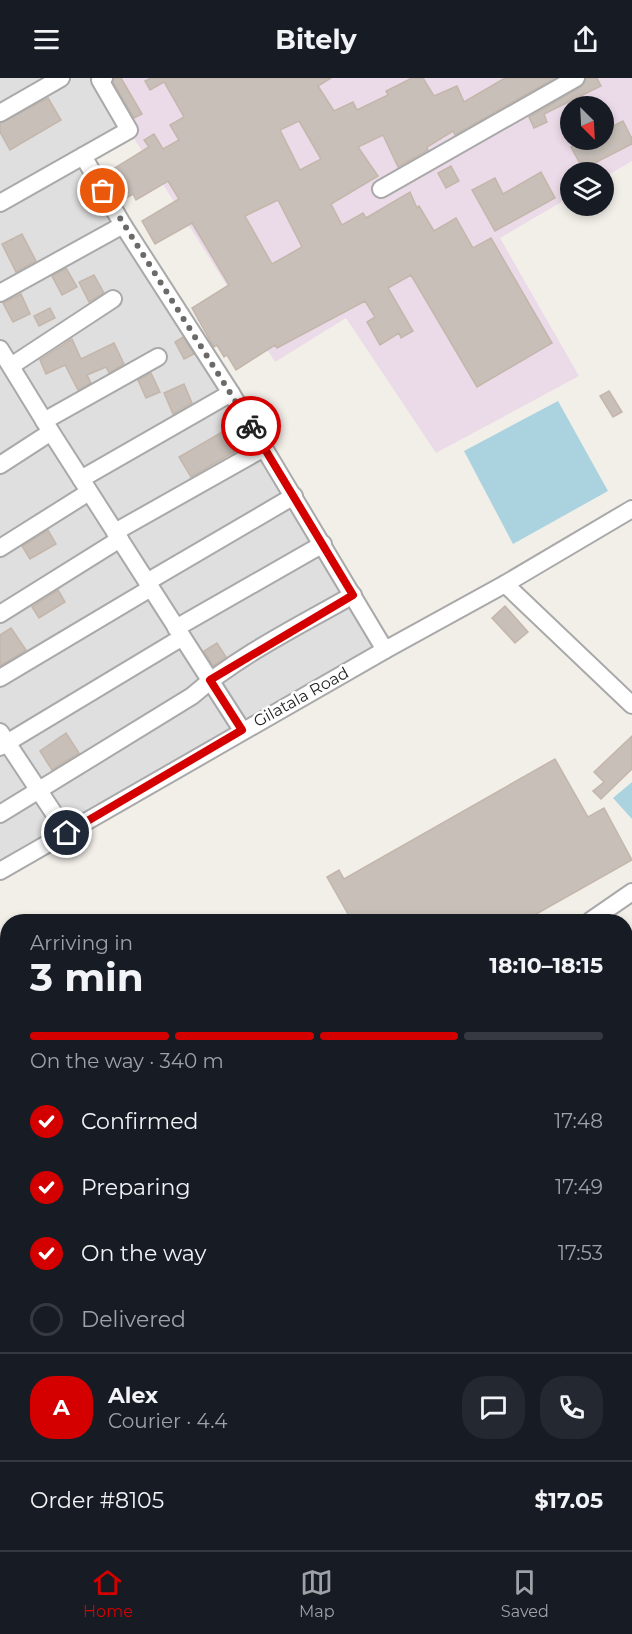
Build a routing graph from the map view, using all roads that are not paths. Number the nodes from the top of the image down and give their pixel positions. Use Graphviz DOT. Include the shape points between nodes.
graph roads {
  1 [pos="61,78"];
  2 [pos="576,78"];
  3 [pos="101,79"];
  4 [pos="0,113"];
  5 [pos="83,156"];
  6 [pos="381,189"];
  7 [pos="0,203"];
  8 [pos="123,225"];
  9 [pos="0,293"];
  10 [pos="113,299"];
  11 [pos="0,349"];
  12 [pos="158,357"];
  13 [pos="10,366"];
  14 [pos="231,393"];
  15 [pos="48,427"];
  16 [pos="264,448"];
  17 [pos="0,465"];
  18 [pos="85,485"];
  19 [pos="294,496"];
  20 [pos="632,509"];
  21 [pos="118,536"];
  22 [pos="323,544"];
  23 [pos="0,548"];
  24 [pos="505,584"];
  25 [pos="149,585"];
  26 [pos="353,595"];
  27 [pos="0,614"];
  28 [pos="179,633"];
  29 [pos="385,650"];
  30 [pos="0,678"];
  31 [pos="210,680"];
  32 [pos="632,705"];
  33 [pos="242,730"];
  34 [pos="2,741"];
  35 [pos="38,791"];
  36 [pos="0,814"];
  37 [pos="67,833"];
  38 [pos="0,871"];
  39 [pos="632,892"];
  40 [pos="600,914"];
  1 -- 4 [label="street"];
  2 -- 6 [label="street"];
  3 -- 5 [label="street" via="129,130"];
  5 -- 7 [label="street"];
  5 -- 8 [label="street"];
  8 -- 9 [label="street"];
  8 -- 14 [label="street"];
  10 -- 13 [label="street"];
  11 -- 13 [label="street"];
  12 -- 15 [label="street"];
  13 -- 15 [label="street"];
  14 -- 16 [label="street"];
  14 -- 18 [label="street"];
  15 -- 17 [label="street"];
  15 -- 18 [label="street"];
  16 -- 19 [label="street"];
  16 -- 21 [label="street"];
  18 -- 21 [label="street"];
  18 -- 23 [label="street"];
  19 -- 22 [label="street"];
  19 -- 25 [label="street"];
  20 -- 24 [label="street, Gilatala Road"];
  21 -- 25 [label="street"];
  21 -- 27 [label="street"];
  22 -- 26 [label="street"];
  22 -- 28 [label="street"];
  24 -- 29 [label="street, Gilatala Road"];
  24 -- 32 [label="street"];
  25 -- 28 [label="street"];
  25 -- 30 [label="street"];
  26 -- 29 [label="street"];
  26 -- 31 [label="street"];
  28 -- 31 [label="street"];
  28 -- 34 [label="street"];
  29 -- 33 [label="street, Gilatala Road"];
  31 -- 33 [label="street"];
  31 -- 35 [label="street" via="192,696"];
  33 -- 37 [label="street, Gilatala Road"];
  34 -- 35 [label="street"];
  35 -- 36 [label="street"];
  35 -- 37 [label="street"];
  37 -- 38 [label="street, Gilatala Road"];
  39 -- 40 [label="street"];
}
